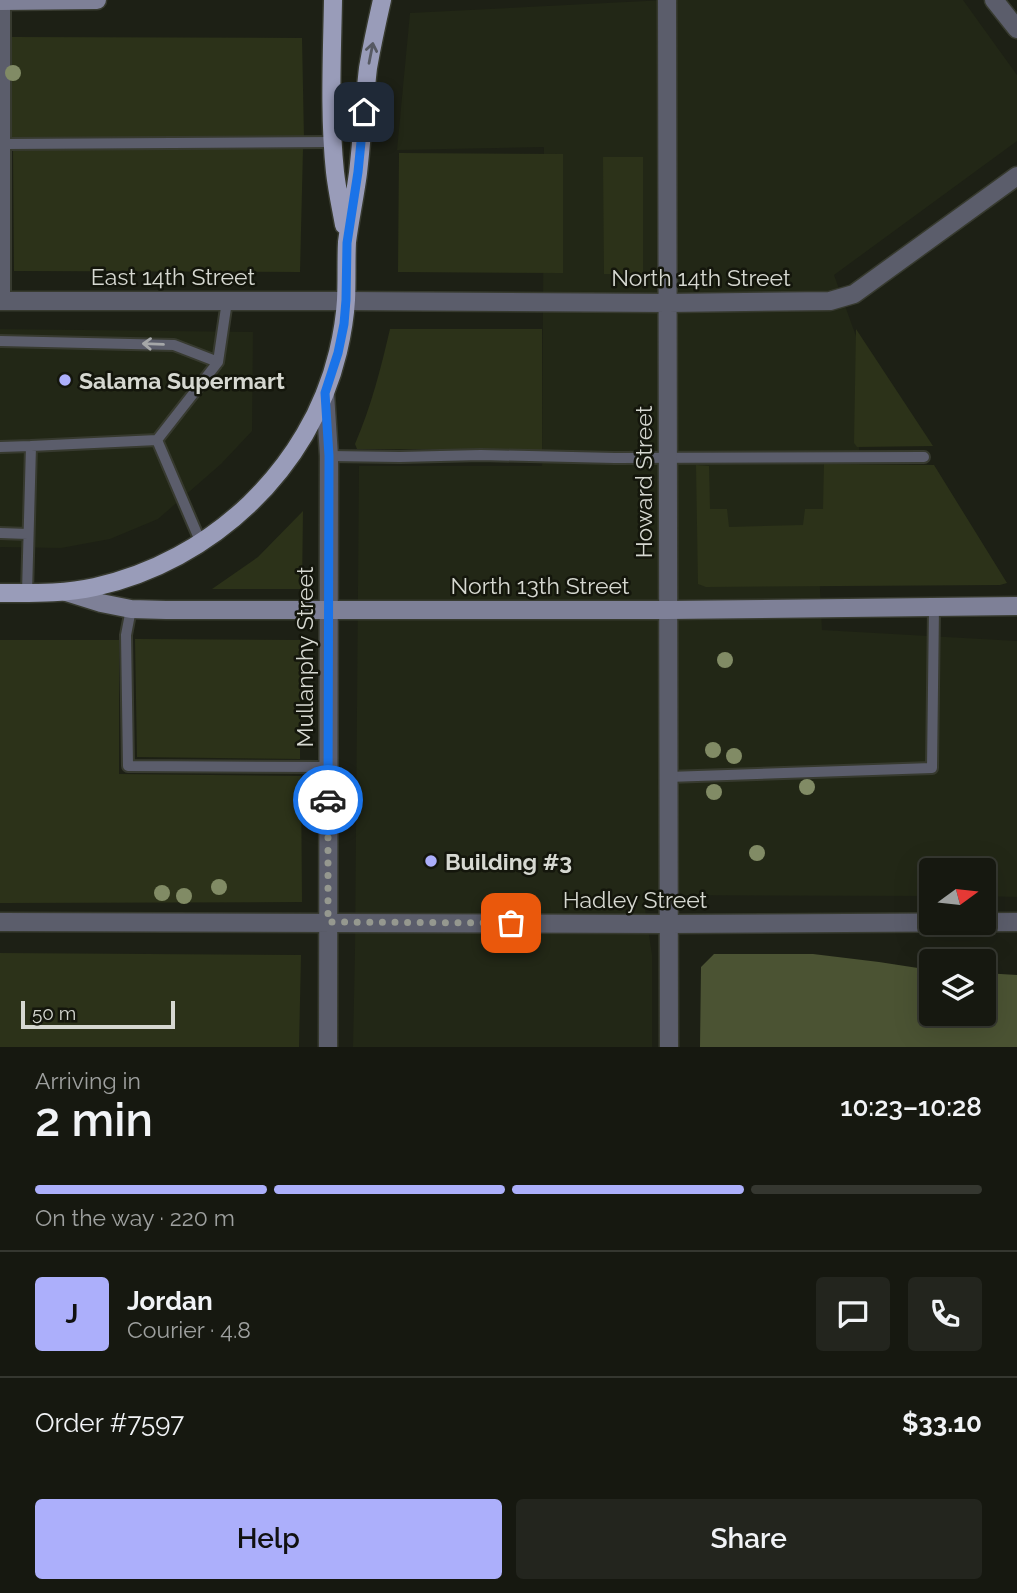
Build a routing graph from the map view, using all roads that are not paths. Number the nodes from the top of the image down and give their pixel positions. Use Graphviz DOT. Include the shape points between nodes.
graph roads {
  1 [pos="3,0"];
  2 [pos="97,0"];
  3 [pos="333,0"];
  4 [pos="382,0"];
  5 [pos="667,0"];
  6 [pos="994,0"];
  7 [pos="1017,29"];
  8 [pos="333,142"];
  9 [pos="5,144"];
  10 [pos="1017,176"];
  11 [pos="347,243"];
  12 [pos="346,300"];
  13 [pos="3,301"];
  14 [pos="227,301"];
  15 [pos="668,303"];
  16 [pos="0,341"];
  17 [pos="218,362"];
  18 [pos="325,393"];
  19 [pos="157,440"];
  20 [pos="31,446"];
  21 [pos="0,447"];
  22 [pos="329,456"];
  23 [pos="924,457"];
  24 [pos="667,458"];
  25 [pos="0,533"];
  26 [pos="28,534"];
  27 [pos="201,543"];
  28 [pos="66,592"];
  29 [pos="0,593"];
  30 [pos="27,593"];
  31 [pos="1017,606"];
  32 [pos="934,607"];
  33 [pos="131,608"];
  34 [pos="329,610"];
  35 [pos="668,610"];
  36 [pos="328,766"];
  37 [pos="668,776"];
  38 [pos="0,922"];
  39 [pos="328,922"];
  40 [pos="1017,922"];
  41 [pos="668,924"];
  42 [pos="328,1047"];
  43 [pos="669,1047"];
  1 -- 2 [label="street"];
  1 -- 9 [label="lane"];
  3 -- 8 [label="main road"];
  11 -- 4 [label="main road, one-way"];
  5 -- 15 [label="street, Howard Street"];
  6 -- 7 [label="street"];
  8 -- 9 [label="lane"];
  8 -- 11 [label="main road"];
  9 -- 13 [label="lane"];
  10 -- 15 [label="street, North 14th Street" via="854,294 830,301"];
  11 -- 12 [label="main road, North 13th Street"];
  12 -- 14 [label="street, East 14th Street"];
  12 -- 15 [label="street, North 14th Street"];
  12 -- 18 [label="main road, North 13th Street" via="338,353"];
  13 -- 14 [label="street, East 14th Street"];
  14 -- 17 [label="lane"];
  15 -- 24 [label="street, Howard Street"];
  17 -- 16 [label="lane, one-way" via="174,345"];
  17 -- 19 [label="lane"];
  18 -- 22 [label="street, Mullanphy Street"];
  18 -- 27 [label="main road, North 13th Street" via="274,479"];
  19 -- 20 [label="lane"];
  19 -- 27 [label="lane"];
  20 -- 21 [label="lane"];
  20 -- 26 [label="lane"];
  22 -- 24 [label="lane"];
  22 -- 34 [label="street, Mullanphy Street"];
  23 -- 24 [label="lane"];
  24 -- 35 [label="street, Howard Street"];
  25 -- 26 [label="lane"];
  26 -- 30 [label="lane"];
  27 -- 28 [label="main road, North 13th Street" via="118,582"];
  28 -- 30 [label="main road, North 13th Street"];
  28 -- 33 [label="street, North 13th Street"];
  29 -- 30 [label="main road, North 13th Street"];
  31 -- 32 [label="street, North 13th Street"];
  32 -- 35 [label="street, North 13th Street"];
  32 -- 37 [label="lane" via="932,768"];
  33 -- 34 [label="street, North 13th Street"];
  33 -- 36 [label="lane" via="126,635 128,766"];
  34 -- 35 [label="street, North 13th Street"];
  34 -- 36 [label="street, Mullanphy Street"];
  35 -- 37 [label="street, Howard Street"];
  36 -- 39 [label="street, Mullanphy Street"];
  37 -- 41 [label="street, Howard Street"];
  38 -- 39 [label="street, Hadley Street"];
  39 -- 41 [label="street, Hadley Street"];
  39 -- 42 [label="street, Mullanphy Street"];
  40 -- 41 [label="street, Hadley Street"];
  41 -- 43 [label="street, Howard Street"];
}
